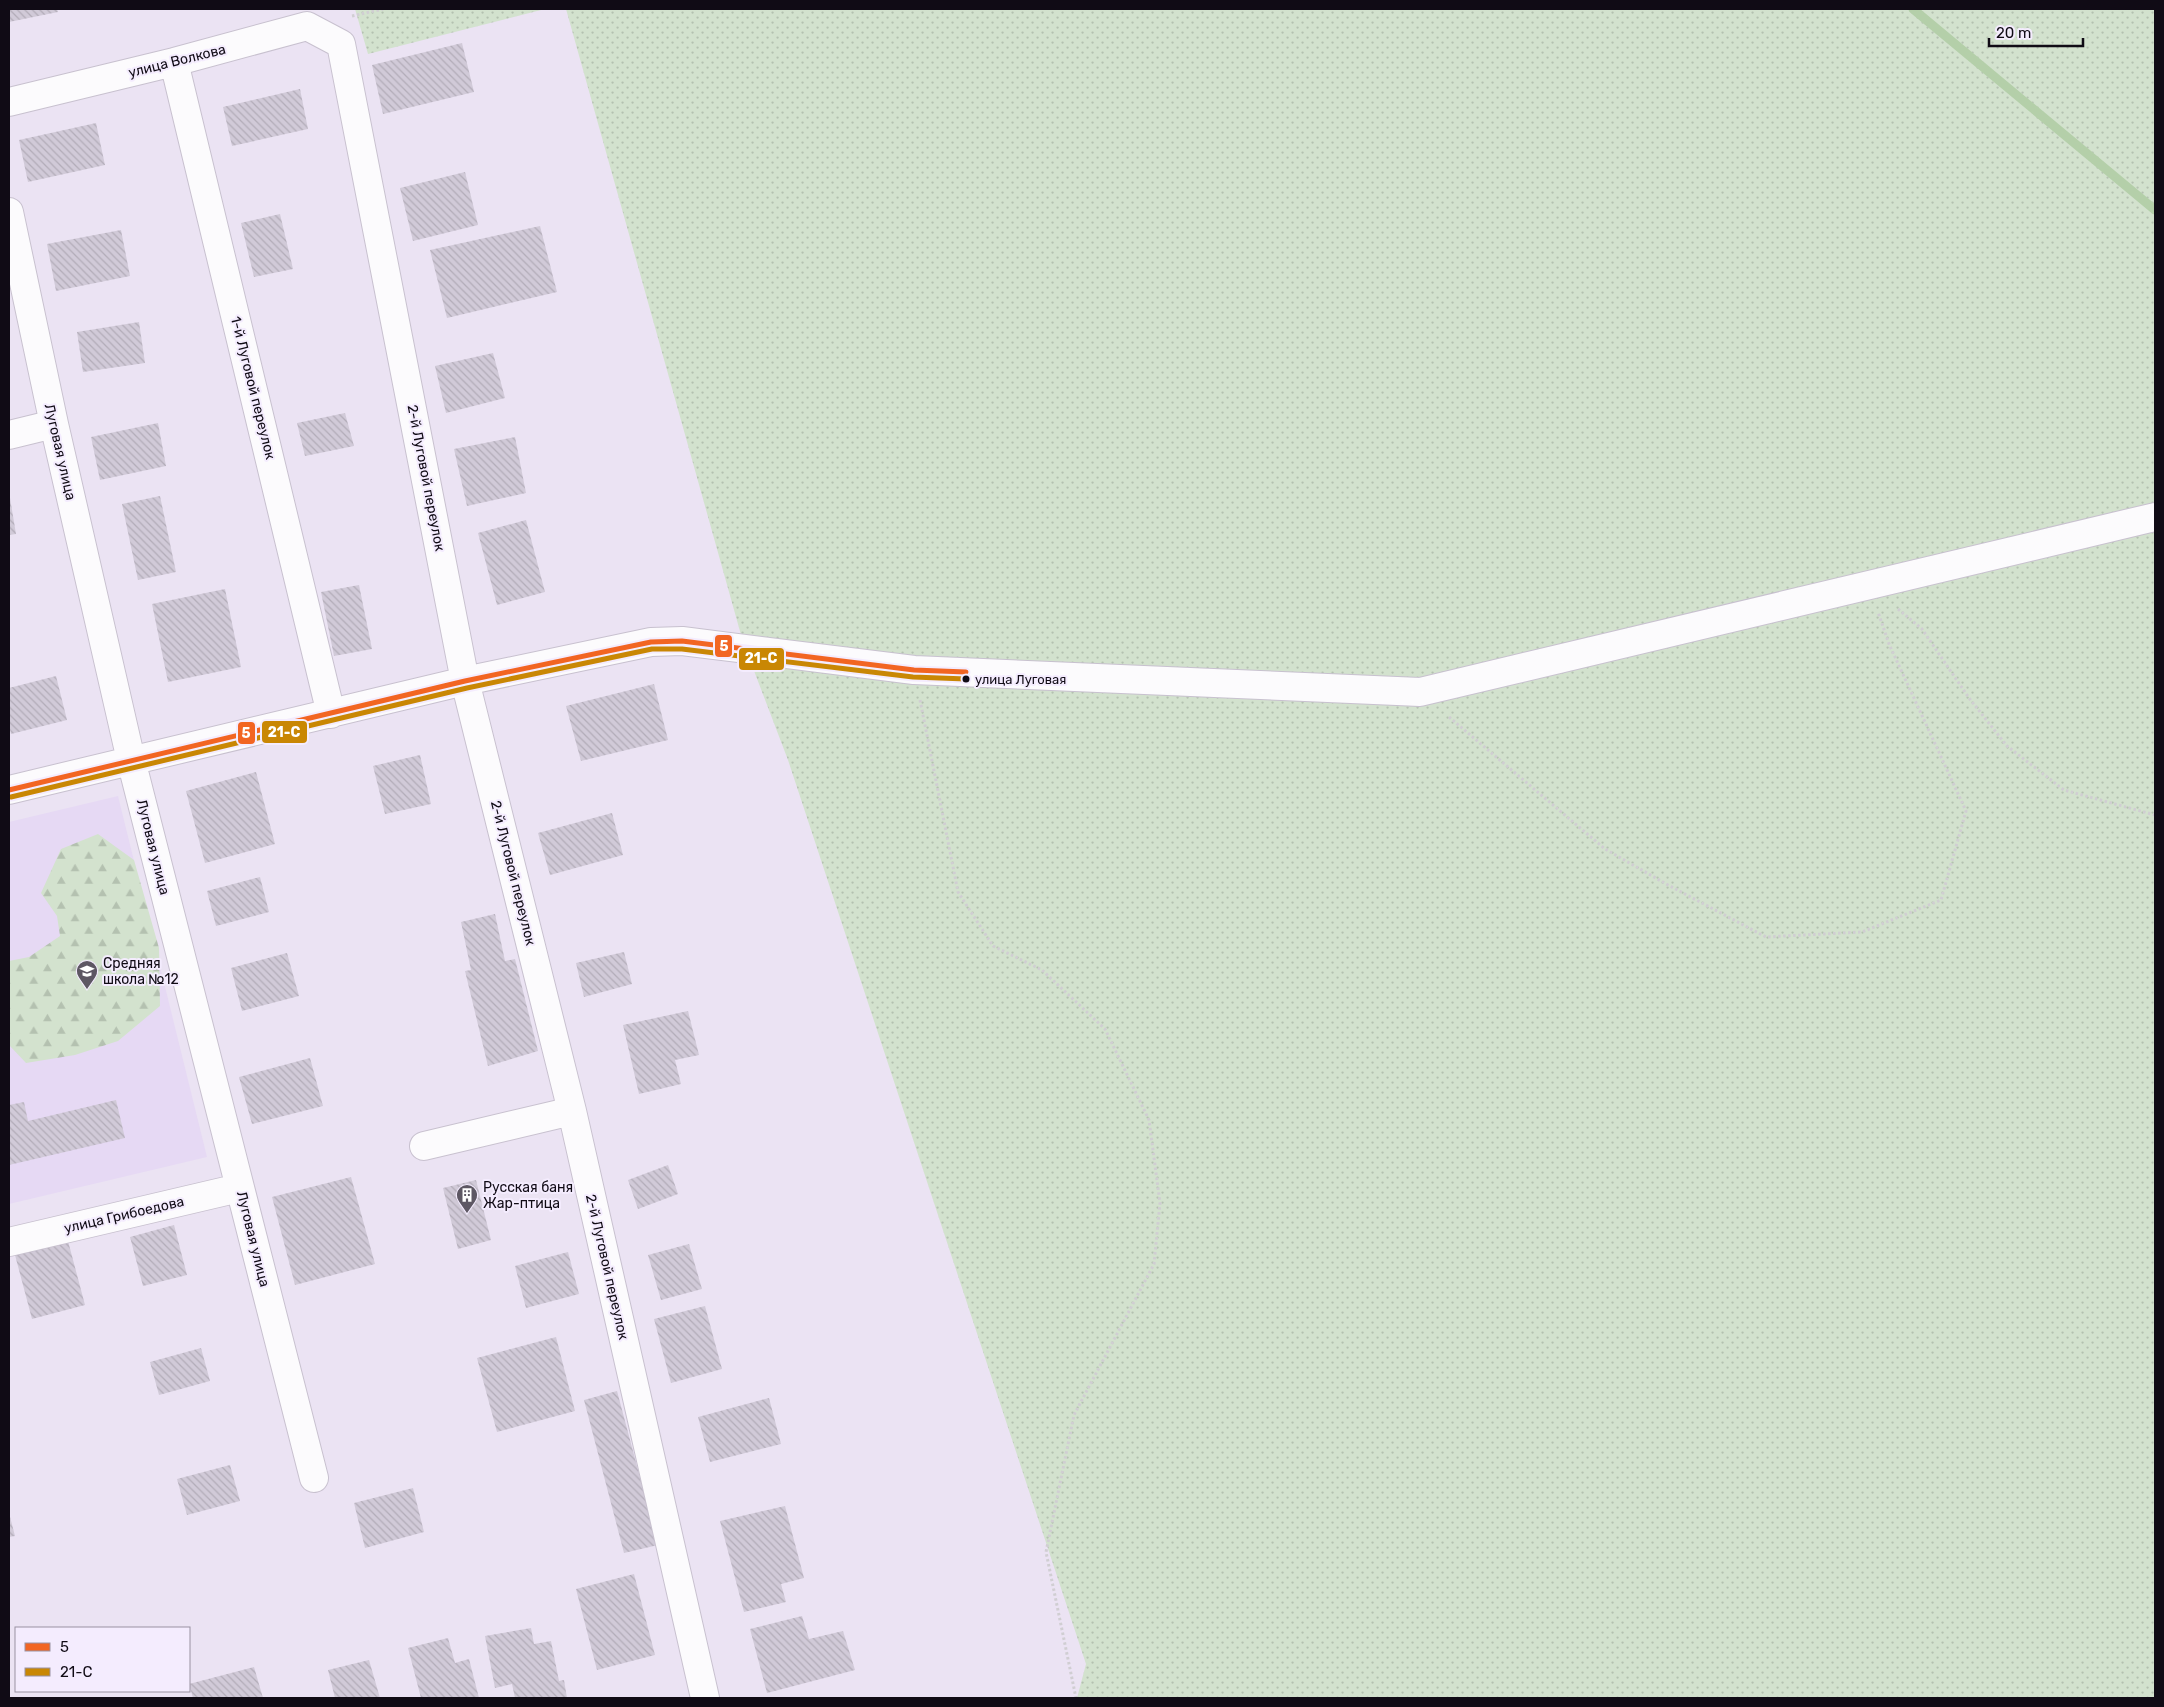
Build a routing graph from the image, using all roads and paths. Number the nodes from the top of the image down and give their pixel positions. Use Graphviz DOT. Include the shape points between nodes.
graph roads {
  1 [pos="341,44"];
  2 [pos="174,62"];
  3 [pos="9,102"];
  4 [pos="9,212"];
  5 [pos="54,424"];
  6 [pos="9,435"];
  7 [pos="2155,517"];
  8 [pos="1870,585"];
  9 [pos="914,670"];
  10 [pos="465,681"];
  11 [pos="1420,692"];
  12 [pos="331,714"];
  13 [pos="131,760"];
  14 [pos="9,790"];
  15 [pos="2155,815"];
  16 [pos="572,1111"];
  17 [pos="424,1146"];
  18 [pos="239,1188"];
  19 [pos="9,1242"];
  20 [pos="314,1478"];
  21 [pos="705,1698"];
  22 [pos="1076,1698"];
  1 -- 2 [label="street, улица Волкова" via="308,26"];
  1 -- 10 [label="street, 2-й Луговой переулок"];
  2 -- 3 [label="street, улица Волкова"];
  2 -- 12 [label="street, 1-й Луговой переулок"];
  4 -- 5 [label="street, Луговая улица"];
  5 -- 6 [label="street"];
  5 -- 13 [label="street, Луговая улица"];
  7 -- 8 [label="street"];
  8 -- 11 [label="street"];
  8 -- 11 [label="path" via="1889,644 1966,811 1941,900 1862,932 1766,936 1668,885 1605,849"];
  8 -- 15 [label="path" via="1922,629 1969,698 2007,746 2064,790"];
  9 -- 10 [label="street" via="682,641 652,642"];
  9 -- 11 [label="street"];
  9 -- 22 [label="path" via="958,892 993,946 1042,970 1105,1029 1149,1120 1160,1203 1154,1264 1074,1415 1046,1552"];
  10 -- 12 [label="street"];
  10 -- 16 [label="street, 2-й Луговой переулок"];
  12 -- 13 [label="street"];
  13 -- 14 [label="street"];
  13 -- 18 [label="street, Луговая улица"];
  16 -- 17 [label="street"];
  16 -- 21 [label="street, 2-й Луговой переулок"];
  18 -- 19 [label="street, улица Грибоедова"];
  18 -- 20 [label="street, Луговая улица"];
}
